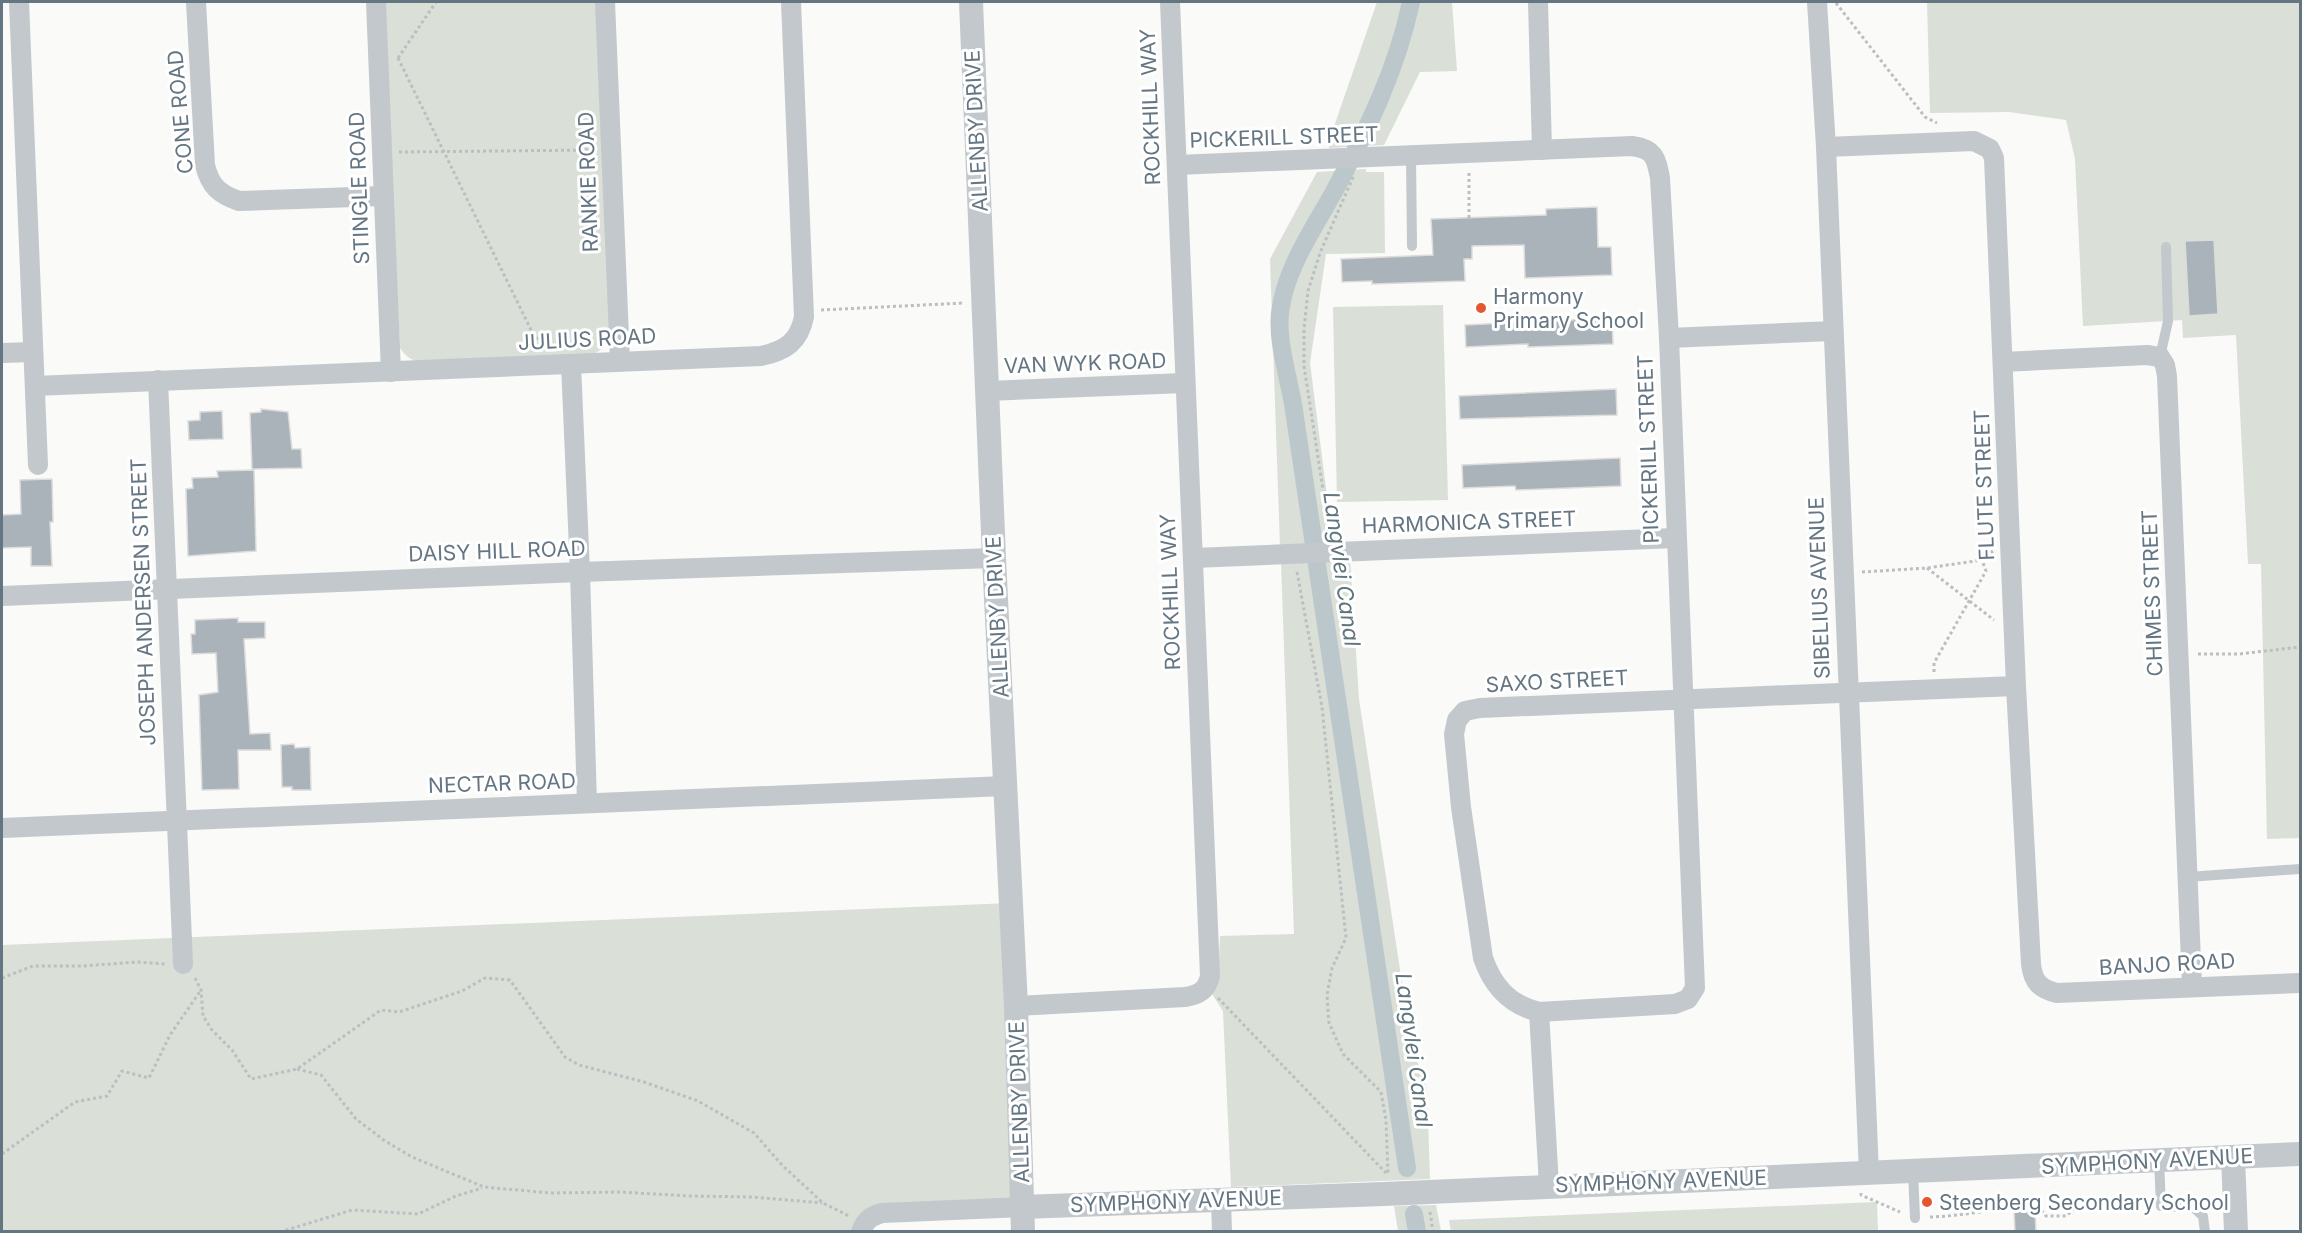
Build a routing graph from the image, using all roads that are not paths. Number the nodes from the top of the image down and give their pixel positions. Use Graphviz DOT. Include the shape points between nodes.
graph roads {
  1 [pos="19,2"];
  2 [pos="196,2"];
  3 [pos="375,2"];
  4 [pos="605,2"];
  5 [pos="791,2"];
  6 [pos="970,2"];
  7 [pos="1170,2"];
  8 [pos="1538,2"];
  9 [pos="1817,2"];
  10 [pos="1826,147"];
  11 [pos="1542,150"];
  12 [pos="1411,155"];
  13 [pos="1177,165"];
  14 [pos="384,196"];
  15 [pos="1412,246"];
  16 [pos="2166,247"];
  17 [pos="1833,331"];
  18 [pos="1669,338"];
  19 [pos="33,352"];
  20 [pos="2,353"];
  21 [pos="2160,357"];
  22 [pos="620,361"];
  23 [pos="2003,362"];
  24 [pos="571,364"];
  25 [pos="391,372"];
  26 [pos="158,380"];
  27 [pos="1184,383"];
  28 [pos="35,386"];
  29 [pos="988,391"];
  30 [pos="38,465"];
  31 [pos="1675,538"];
  32 [pos="994,558"];
  33 [pos="1194,558"];
  34 [pos="580,572"];
  35 [pos="167,589"];
  36 [pos="2,596"];
  37 [pos="2016,686"];
  38 [pos="1847,693"];
  39 [pos="1683,699"];
  40 [pos="1005,786"];
  41 [pos="586,803"];
  42 [pos="176,821"];
  43 [pos="2,828"];
  44 [pos="2301,868"];
  45 [pos="2188,877"];
  46 [pos="183,964"];
  47 [pos="2301,983"];
  48 [pos="2038,984"];
  49 [pos="2192,986"];
  50 [pos="1016,1006"];
  51 [pos="1539,1012"];
  52 [pos="2301,1154"];
  53 [pos="2233,1157"];
  54 [pos="2159,1160"];
  55 [pos="1913,1171"];
  56 [pos="1865,1178"];
  57 [pos="1549,1186"];
  58 [pos="1221,1200"];
  59 [pos="1022,1207"];
  60 [pos="1916,1218"];
  61 [pos="862,1227"];
  62 [pos="1023,1232"];
  63 [pos="1222,1232"];
  64 [pos="2205,1232"];
  65 [pos="2236,1232"];
  1 -- 19 [label="street"];
  2 -- 14 [label="street, CONE ROAD" via="205,165 214,189 239,201"];
  3 -- 14 [label="street, STINGLE ROAD"];
  4 -- 22 [label="street, RANKIE ROAD"];
  5 -- 22 [label="street, JULIUS ROAD" via="804,305 801,329 788,347 761,356"];
  6 -- 29 [label="street, ALLENBY DRIVE"];
  7 -- 13 [label="street, ROCKHILL WAY"];
  8 -- 11 [label="street"];
  9 -- 10 [label="street, SIBELIUS AVENUE"];
  10 -- 17 [label="street, SIBELIUS AVENUE"];
  10 -- 23 [label="street, FLUTE STREET" via="1974,141 1990,149 1996,168"];
  11 -- 12 [label="street, PICKERILL STREET"];
  11 -- 18 [label="street, PICKERILL STREET" via="1632,146 1653,154 1660,178"];
  12 -- 13 [label="street, PICKERILL STREET"];
  12 -- 15 [label="lane"];
  13 -- 27 [label="street, ROCKHILL WAY"];
  14 -- 25 [label="street, STINGLE ROAD"];
  16 -- 21 [label="lane" via="2168,321"];
  17 -- 18 [label="street"];
  17 -- 38 [label="street, SIBELIUS AVENUE"];
  18 -- 31 [label="street, PICKERILL STREET"];
  19 -- 20 [label="street"];
  19 -- 28 [label="street"];
  21 -- 23 [label="street"];
  21 -- 45 [label="street, CHIMES STREET" via="2167,376"];
  22 -- 24 [label="street, JULIUS ROAD"];
  23 -- 37 [label="street, FLUTE STREET"];
  24 -- 25 [label="street, JULIUS ROAD"];
  24 -- 34 [label="street"];
  25 -- 26 [label="street, JULIUS ROAD"];
  26 -- 28 [label="street, JULIUS ROAD"];
  26 -- 35 [label="street, JOSEPH ANDERSEN STREET"];
  27 -- 29 [label="street, VAN WYK ROAD"];
  27 -- 33 [label="street, ROCKHILL WAY"];
  28 -- 30 [label="street"];
  29 -- 32 [label="street, ALLENBY DRIVE"];
  31 -- 33 [label="street, HARMONICA STREET"];
  31 -- 39 [label="street, PICKERILL STREET"];
  32 -- 34 [label="street, DAISY HILL ROAD"];
  32 -- 40 [label="street, ALLENBY DRIVE"];
  33 -- 50 [label="street, ROCKHILL WAY" via="1210,970 1206,986 1199,994 1185,997"];
  34 -- 35 [label="street, DAISY HILL ROAD"];
  34 -- 41 [label="street"];
  35 -- 36 [label="street, DAISY HILL ROAD"];
  35 -- 42 [label="street, JOSEPH ANDERSEN STREET"];
  37 -- 38 [label="street, SAXO STREET"];
  37 -- 48 [label="street, FLUTE STREET" via="2031,964"];
  38 -- 39 [label="street, SAXO STREET"];
  38 -- 56 [label="street, SIBELIUS AVENUE"];
  39 -- 51 [label="street, PICKERILL STREET" via="1695,988 1688,999 1675,1004"];
  39 -- 51 [label="street, SAXO STREET" via="1480,708 1466,711 1457,720 1454,734 1461,807 1483,958 1497,987 1510,1000"];
  40 -- 41 [label="street, NECTAR ROAD"];
  40 -- 50 [label="street, ALLENBY DRIVE"];
  41 -- 42 [label="street, NECTAR ROAD"];
  42 -- 43 [label="street, NECTAR ROAD"];
  42 -- 46 [label="street, JOSEPH ANDERSEN STREET"];
  44 -- 45 [label="lane"];
  45 -- 49 [label="street, CHIMES STREET"];
  47 -- 49 [label="street, BANJO ROAD"];
  48 -- 49 [label="street, BANJO ROAD" via="2057,993"];
  50 -- 59 [label="street, ALLENBY DRIVE"];
  51 -- 57 [label="street"];
  52 -- 53 [label="street, SYMPHONY AVENUE"];
  53 -- 54 [label="street, SYMPHONY AVENUE"];
  53 -- 65 [label="street"];
  54 -- 55 [label="street, SYMPHONY AVENUE"];
  54 -- 64 [label="lane" via="2161,1206 2193,1207 2203,1216"];
  55 -- 56 [label="street, SYMPHONY AVENUE"];
  55 -- 60 [label="lane"];
  56 -- 57 [label="street, SYMPHONY AVENUE"];
  57 -- 58 [label="street, SYMPHONY AVENUE" via="1429,1201 1390,1184"];
  58 -- 59 [label="street, SYMPHONY AVENUE"];
  58 -- 63 [label="street"];
  59 -- 61 [label="street" via="882,1213"];
  59 -- 62 [label="street, ALLENBY DRIVE"];
}
